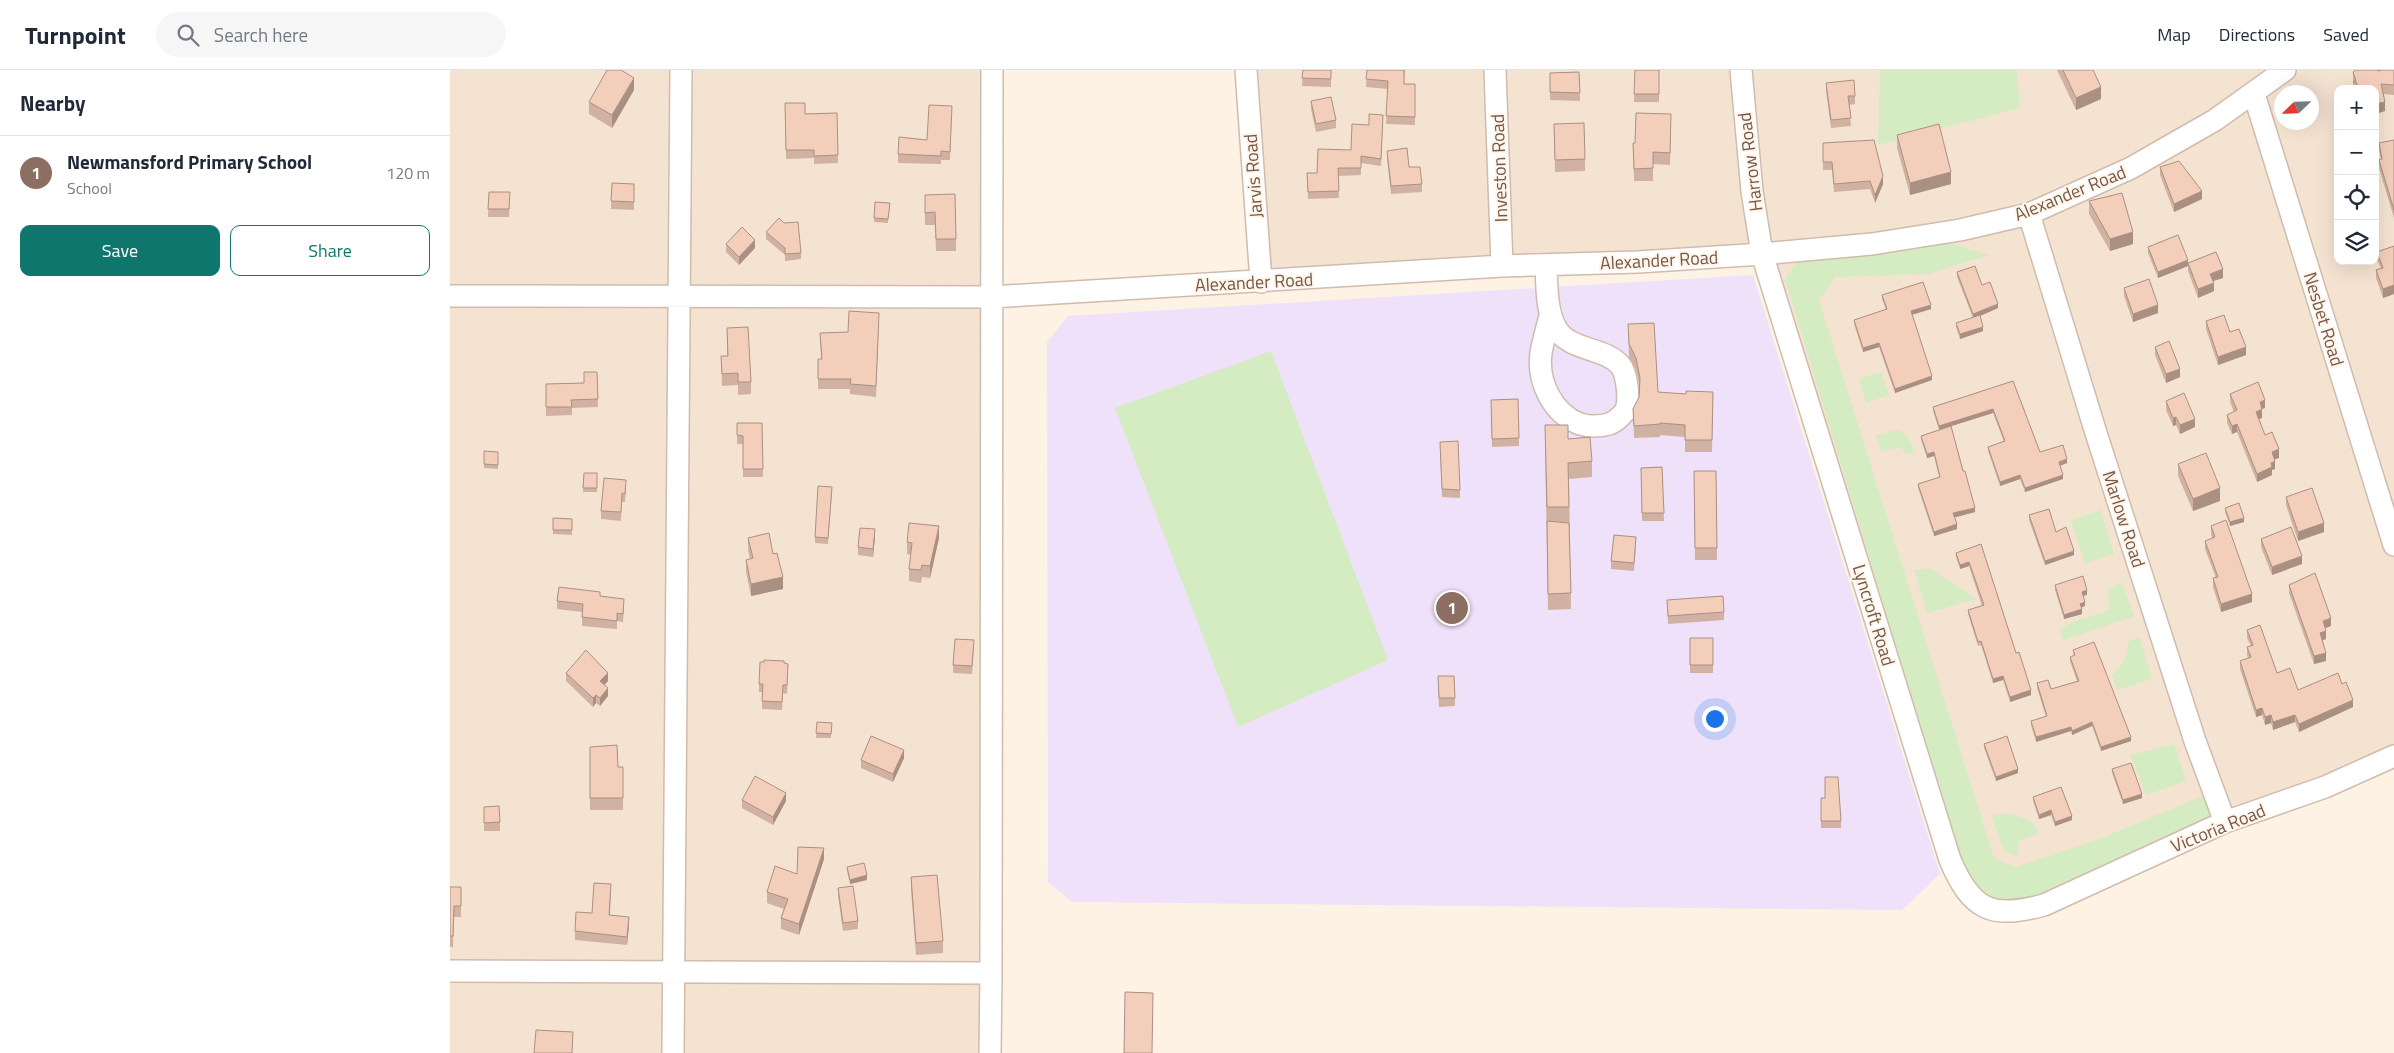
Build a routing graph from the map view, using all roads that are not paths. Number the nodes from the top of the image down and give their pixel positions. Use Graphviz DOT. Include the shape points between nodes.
graph roads {
  1 [pos="681,70"];
  2 [pos="992,70"];
  3 [pos="1246,70"];
  4 [pos="1495,70"];
  5 [pos="1741,70"];
  6 [pos="2284,70"];
  7 [pos="2254,94"];
  8 [pos="2029,214"];
  9 [pos="1762,254"];
  10 [pos="1546,265"];
  11 [pos="1502,266"];
  12 [pos="1261,282"];
  13 [pos="450,296"];
  14 [pos="680,296"];
  15 [pos="991,297"];
  16 [pos="1550,316"];
  17 [pos="2394,545"];
  18 [pos="2394,756"];
  19 [pos="2225,822"];
  20 [pos="2044,904"];
  21 [pos="450,970"];
  22 [pos="673,973"];
  23 [pos="991,973"];
  24 [pos="673,1053"];
  25 [pos="990,1053"];
  1 -- 14 [label="street"];
  2 -- 15 [label="street"];
  3 -- 12 [label="street, Jarvis Road"];
  4 -- 11 [label="street, Investon Road"];
  5 -- 9 [label="street, Harrow Road" via="1752,191"];
  6 -- 7 [label="street, Alexander Road"];
  7 -- 8 [label="street, Alexander Road" via="2131,168"];
  7 -- 17 [label="street, Nesbet Road"];
  8 -- 9 [label="street, Alexander Road" via="1960,230 1872,244"];
  8 -- 19 [label="street, Marlow Road" via="2096,433 2195,740"];
  9 -- 10 [label="street, Alexander Road"];
  9 -- 20 [label="street, Lyncroft Road" via="1958,880 1976,902 1995,911 2012,912"];
  10 -- 11 [label="street, Alexander Road"];
  10 -- 16 [label="street"];
  11 -- 12 [label="street, Alexander Road"];
  12 -- 15 [label="street, Alexander Road"];
  13 -- 14 [label="street, Alexander Road"];
  14 -- 15 [label="street, Alexander Road"];
  14 -- 22 [label="street"];
  15 -- 23 [label="street"];
  16 -- 16 [label="street" via="1557,330 1572,342 1612,358 1622,366 1626,377 1627,406 1611,424 1590,428 1568,419 1556,409 1545,382 1541,354"];
  18 -- 19 [label="street, Victoria Road" via="2325,787"];
  19 -- 20 [label="street, Victoria Road"];
  21 -- 22 [label="street"];
  22 -- 23 [label="street"];
  22 -- 24 [label="street"];
  23 -- 25 [label="street"];
}
